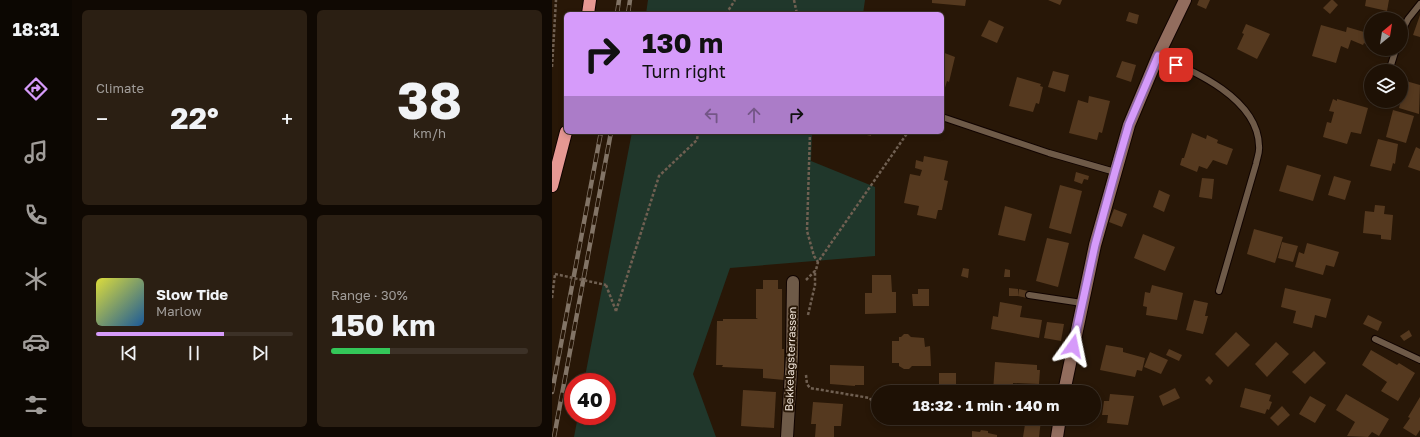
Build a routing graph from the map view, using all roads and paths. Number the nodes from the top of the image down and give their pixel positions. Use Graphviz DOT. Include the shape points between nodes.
graph roads {
  1 [pos="556,0"];
  2 [pos="590,0"];
  3 [pos="735,0"];
  4 [pos="794,0"];
  5 [pos="1185,0"];
  6 [pos="1420,4"];
  7 [pos="588,12"];
  8 [pos="727,12"];
  9 [pos="797,12"];
  10 [pos="1408,19"];
  11 [pos="1158,56"];
  12 [pos="552,67"];
  13 [pos="944,118"];
  14 [pos="565,134"];
  15 [pos="698,134"];
  16 [pos="810,134"];
  17 [pos="907,134"];
  18 [pos="1115,172"];
  19 [pos="552,186"];
  20 [pos="818,262"];
  21 [pos="816,270"];
  22 [pos="792,282"];
  23 [pos="1220,292"];
  24 [pos="1029,295"];
  25 [pos="552,298"];
  26 [pos="1082,303"];
  27 [pos="806,319"];
  28 [pos="1375,339"];
  29 [pos="1420,360"];
  30 [pos="806,370"];
  31 [pos="1066,385"];
  32 [pos="871,400"];
  33 [pos="1059,425"];
  34 [pos="787,437"];
  35 [pos="1057,437"];
  1 -- 12 [label="path"];
  2 -- 7 [label="highway"];
  3 -- 8 [label="path"];
  4 -- 9 [label="path"];
  5 -- 11 [label="street"];
  6 -- 10 [label="lane"];
  11 -- 18 [label="street" via="1129,124"];
  11 -- 23 [label="lane" via="1226,90 1243,108 1258,135 1260,146 1256,164"];
  13 -- 18 [label="lane"];
  14 -- 19 [label="highway"];
  15 -- 25 [label="path, bridge" via="697,140 659,176 616,311 606,285 555,274"];
  16 -- 20 [label="path" via="807,231"];
  17 -- 20 [label="path"];
  18 -- 26 [label="street"];
  20 -- 21 [label="path"];
  21 -- 22 [label="path" via="803,282"];
  21 -- 27 [label="path"];
  22 -- 34 [label="street, Bekkelagsterrassen" via="792,356"];
  24 -- 26 [label="lane"];
  26 -- 31 [label="street"];
  28 -- 29 [label="lane"];
  30 -- 32 [label="path" via="807,384 810,388"];
  33 -- 35 [label="street"];
}
